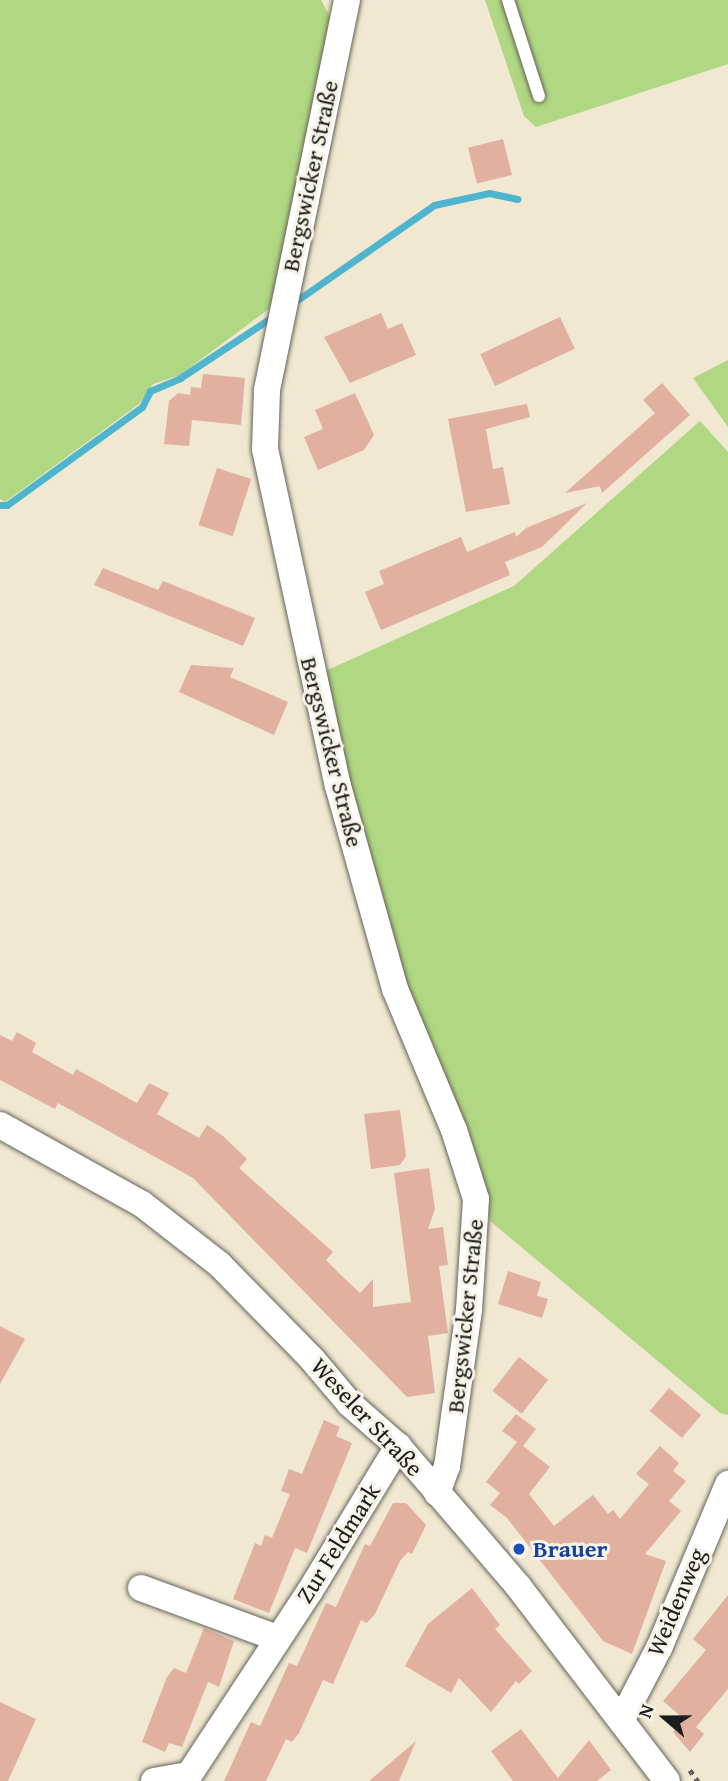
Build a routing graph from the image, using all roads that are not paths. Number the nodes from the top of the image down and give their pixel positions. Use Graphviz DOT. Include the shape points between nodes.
graph roads {
  1 [pos="346,0"];
  2 [pos="508,0"];
  3 [pos="539,96"];
  4 [pos="0,1125"];
  5 [pos="398,1446"];
  6 [pos="728,1484"];
  7 [pos="437,1493"];
  8 [pos="141,1588"];
  9 [pos="277,1639"];
  10 [pos="622,1719"];
  11 [pos="154,1781"];
  12 [pos="667,1781"];
  1 -- 7 [label="street, Bergswicker Straße" via="267,391 265,449 338,786 391,976 454,1130 476,1199 469,1310 447,1466"];
  2 -- 3 [label="lane"];
  4 -- 5 [label="street, Weseler Straße" via="172,1225 219,1264 350,1404"];
  5 -- 7 [label="street, Weseler Straße"];
  5 -- 9 [label="street, Zur Feldmark"];
  6 -- 10 [label="street, Weidenweg" via="660,1646"];
  7 -- 10 [label="street, Weseler Straße"];
  8 -- 9 [label="street"];
  9 -- 11 [label="street, Zur Feldmark" via="189,1775"];
  10 -- 12 [label="street, Weseler Straße"];
}
